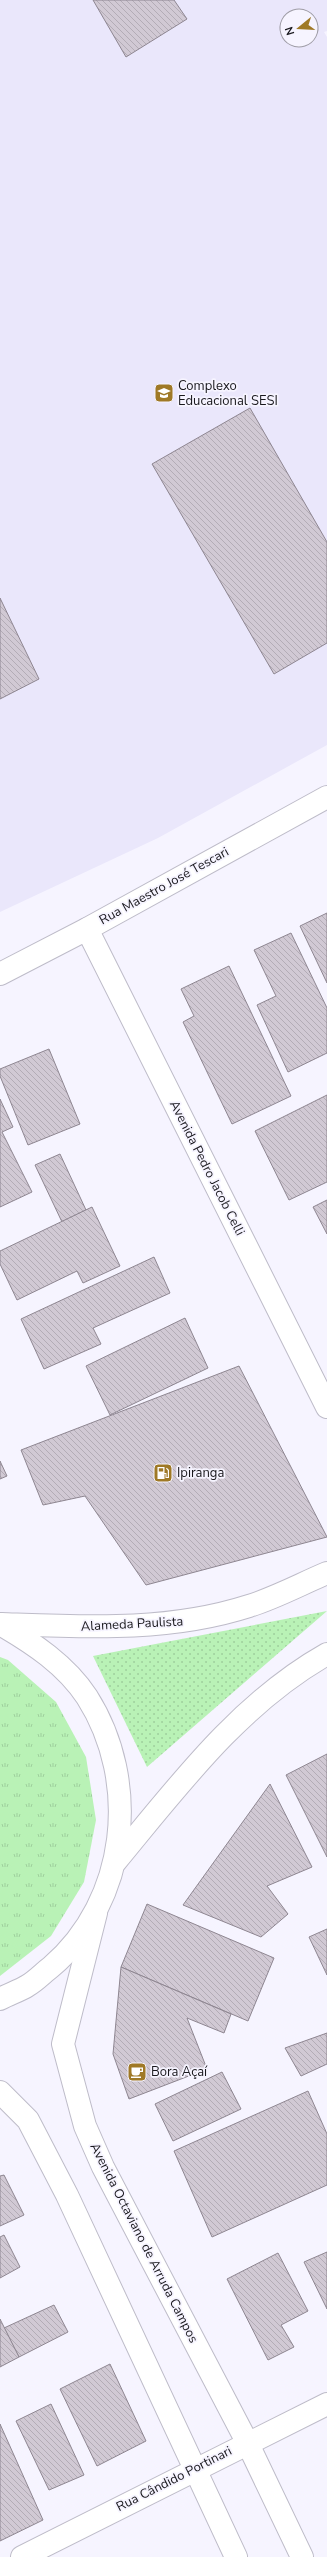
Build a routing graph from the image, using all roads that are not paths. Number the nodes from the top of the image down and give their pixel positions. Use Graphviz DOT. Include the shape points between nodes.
graph roads {
  1 [pos="327,797"];
  2 [pos="87,929"];
  3 [pos="0,974"];
  4 [pos="327,1406"];
  5 [pos="327,1573"];
  6 [pos="0,1624"];
  7 [pos="327,1654"];
  8 [pos="116,1861"];
  9 [pos="96,1911"];
  10 [pos="0,1999"];
  11 [pos="0,2092"];
  12 [pos="327,2404"];
  13 [pos="247,2442"];
  14 [pos="194,2469"];
  15 [pos="22,2557"];
  16 [pos="236,2557"];
  17 [pos="302,2557"];
  1 -- 2 [label="street, Rua Maestro José Tescari"];
  2 -- 3 [label="street, Rua Maestro José Tescari"];
  2 -- 4 [label="street, Avenida Pedro Jacob Celli"];
  5 -- 6 [label="street, Alameda Paulista" via="249,1606 179,1623 103,1628"];
  6 -- 8 [label="street" via="49,1654 86,1697 112,1748 122,1805"];
  7 -- 8 [label="street" via="311,1663 244,1715 189,1772"];
  8 -- 9 [label="street"];
  9 -- 10 [label="street" via="67,1952 28,1986"];
  9 -- 13 [label="street, Avenida Octaviano de Arruda Campos" via="63,2044 85,2126 103,2167"];
  11 -- 14 [label="street" via="28,2120 67,2194"];
  12 -- 13 [label="street, Rua Cândido Portinari"];
  13 -- 14 [label="street, Rua Cândido Portinari"];
  13 -- 17 [label="street, Avenida Octaviano de Arruda Campos"];
  14 -- 15 [label="street, Rua Cândido Portinari"];
  14 -- 16 [label="street"];
}
